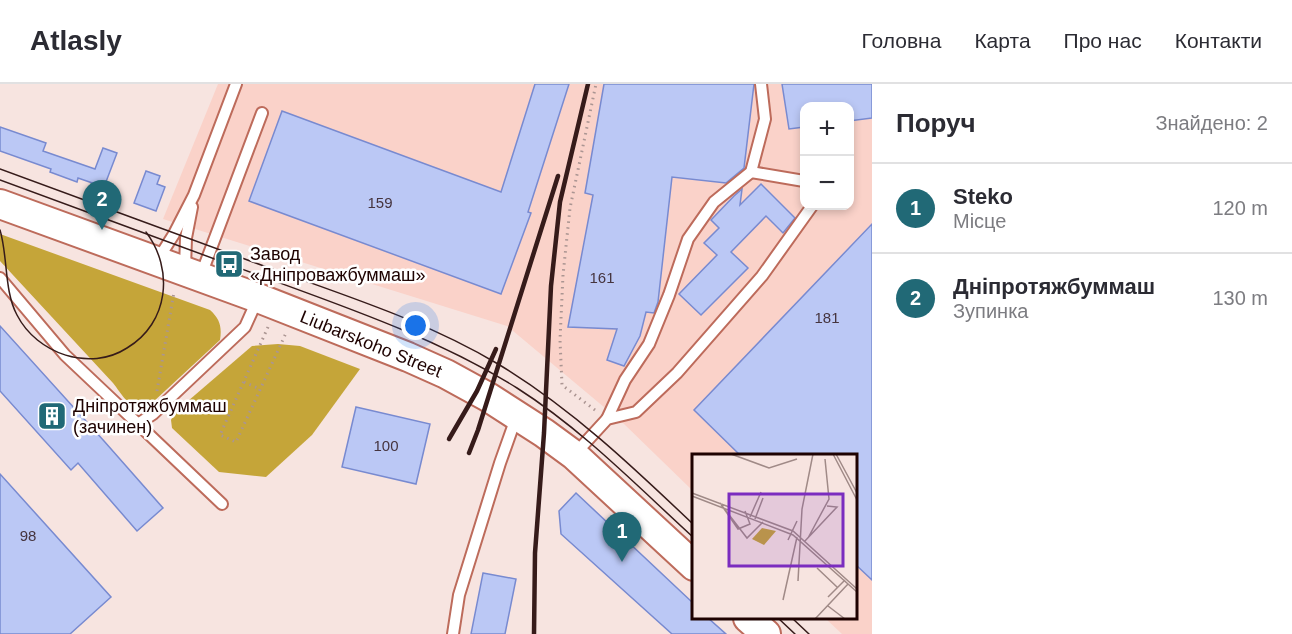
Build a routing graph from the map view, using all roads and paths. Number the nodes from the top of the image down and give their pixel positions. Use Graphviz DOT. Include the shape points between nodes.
graph roads {
  1 [pos="236,84"];
  2 [pos="596,84"];
  3 [pos="761,84"];
  4 [pos="262,113"];
  5 [pos="751,172"];
  6 [pos="800,180"];
  7 [pos="194,195"];
  8 [pos="0,204"];
  9 [pos="809,210"];
  10 [pos="156,261"];
  11 [pos="0,278"];
  12 [pos="186,281"];
  13 [pos="258,298"];
  14 [pos="268,327"];
  15 [pos="286,333"];
  16 [pos="244,382"];
  17 [pos="260,389"];
  18 [pos="153,414"];
  19 [pos="517,415"];
  20 [pos="607,419"];
  21 [pos="138,424"];
  22 [pos="573,455"];
  23 [pos="222,504"];
  24 [pos="692,565"];
  25 [pos="749,619"];
  26 [pos="453,634"];
  27 [pos="766,634"];
  1 -- 7 [label="lane"];
  2 -- 20 [label="path" via="570,208 560,340 562,385"];
  3 -- 5 [label="lane" via="765,119"];
  4 -- 12 [label="lane"];
  5 -- 6 [label="lane"];
  5 -- 20 [label="lane" via="714,202 688,239 649,344 625,380"];
  7 -- 10 [label="lane"];
  7 -- 12 [label="lane" via="186,238"];
  8 -- 10 [label="main road, Liubarskoho Street"];
  9 -- 20 [label="lane" via="762,276 677,373 636,412"];
  10 -- 12 [label="main road, Liubarskoho Street"];
  11 -- 21 [label="lane" via="65,356"];
  12 -- 13 [label="main road, Liubarskoho Street"];
  12 -- 18 [label="path"];
  13 -- 18 [label="lane" via="245,327"];
  13 -- 19 [label="main road, Liubarskoho Street" via="446,374"];
  14 -- 16 [label="path"];
  15 -- 17 [label="path"];
  16 -- 17 [label="path"];
  16 -- 17 [label="path" via="220,435 236,442"];
  18 -- 21 [label="lane"];
  19 -- 22 [label="main road, Liubarskoho Street"];
  19 -- 26 [label="lane" via="459,595"];
  20 -- 22 [label="lane"];
  21 -- 23 [label="lane"];
  22 -- 24 [label="main road, Liubarskoho Street"];
  25 -- 27 [label="main road"];
}
